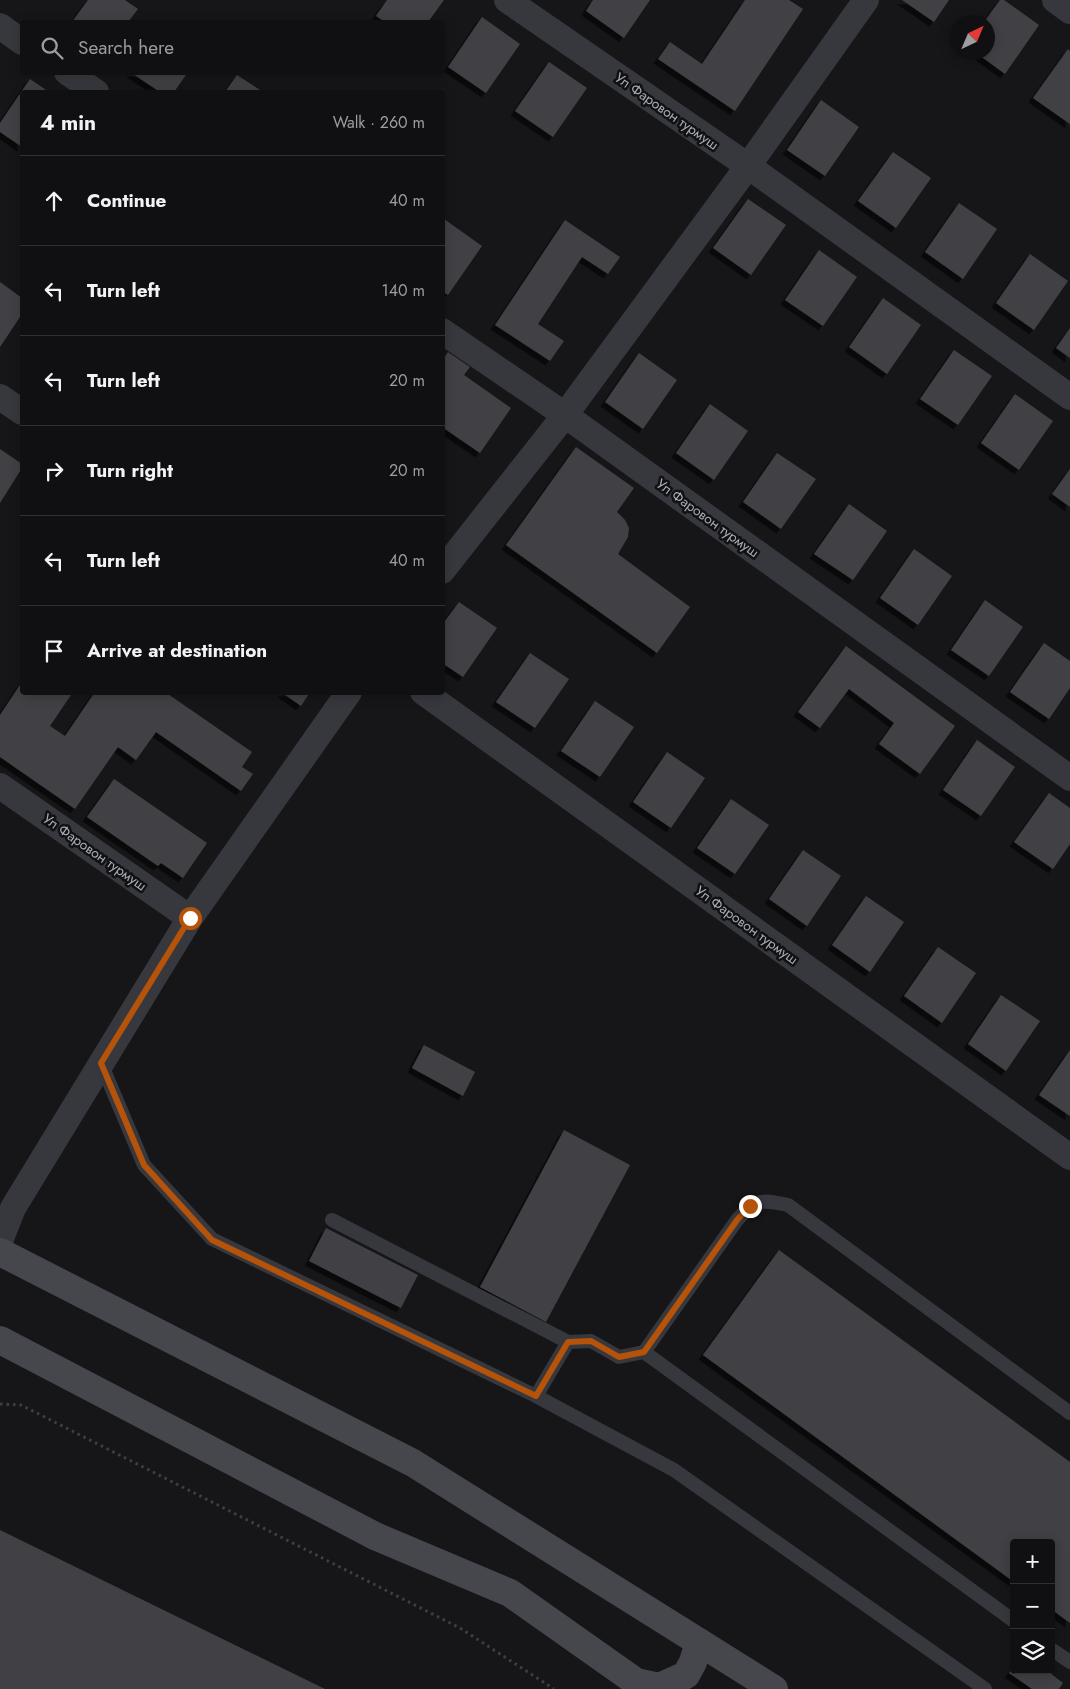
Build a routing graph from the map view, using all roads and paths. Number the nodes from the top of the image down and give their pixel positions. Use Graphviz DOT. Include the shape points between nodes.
graph roads {
  1 [pos="507,0"];
  2 [pos="866,0"];
  3 [pos="1055,0"];
  4 [pos="1070,11"];
  5 [pos="0,26"];
  6 [pos="20,41"];
  7 [pos="71,75"];
  8 [pos="93,90"];
  9 [pos="748,166"];
  10 [pos="445,332"];
  11 [pos="0,397"];
  12 [pos="1070,397"];
  13 [pos="20,411"];
  14 [pos="565,415"];
  15 [pos="445,566"];
  16 [pos="347,695"];
  17 [pos="427,695"];
  18 [pos="1070,778"];
  19 [pos="0,786"];
  20 [pos="190,918"];
  21 [pos="101,1063"];
  22 [pos="1070,1157"];
  23 [pos="332,1220"];
  24 [pos="0,1241"];
  25 [pos="0,1252"];
  26 [pos="0,1340"];
  27 [pos="568,1342"];
  28 [pos="644,1352"];
  29 [pos="536,1396"];
  30 [pos="0,1404"];
  31 [pos="1070,1413"];
  32 [pos="1010,1618"];
  33 [pos="699,1642"];
  34 [pos="1055,1652"];
  35 [pos="1070,1662"];
  36 [pos="641,1685"];
  37 [pos="554,1689"];
  38 [pos="774,1689"];
  39 [pos="985,1689"];
  1 -- 9 [label="street, Ул Фаровон турмуш"];
  2 -- 9 [label="street"];
  3 -- 4 [label="street"];
  5 -- 6 [label="street"];
  7 -- 8 [label="street"];
  9 -- 12 [label="street, Ул Фаровон турмуш"];
  9 -- 14 [label="street"];
  10 -- 14 [label="street, Ул Фаровон турмуш"];
  11 -- 13 [label="street"];
  14 -- 15 [label="street"];
  14 -- 18 [label="street, Ул Фаровон турмуш"];
  16 -- 20 [label="street"];
  17 -- 22 [label="street, Ул Фаровон турмуш"];
  19 -- 20 [label="street, Ул Фаровон турмуш"];
  20 -- 21 [label="street"];
  21 -- 24 [label="street" via="13,1208"];
  21 -- 29 [label="lane" via="144,1165 212,1240"];
  23 -- 27 [label="lane"];
  25 -- 33 [label="street" via="413,1463"];
  26 -- 36 [label="street" via="374,1536 510,1593"];
  27 -- 28 [label="lane" via="591,1341 619,1357"];
  27 -- 29 [label="lane"];
  28 -- 31 [label="lane" via="737,1220 750,1206 767,1200 788,1205"];
  28 -- 32 [label="lane"];
  29 -- 39 [label="lane" via="674,1470"];
  30 -- 37 [label="path" via="21,1405 460,1628"];
  33 -- 36 [label="street" via="686,1675 659,1687"];
  33 -- 38 [label="street"];
  34 -- 35 [label="lane"];
}
